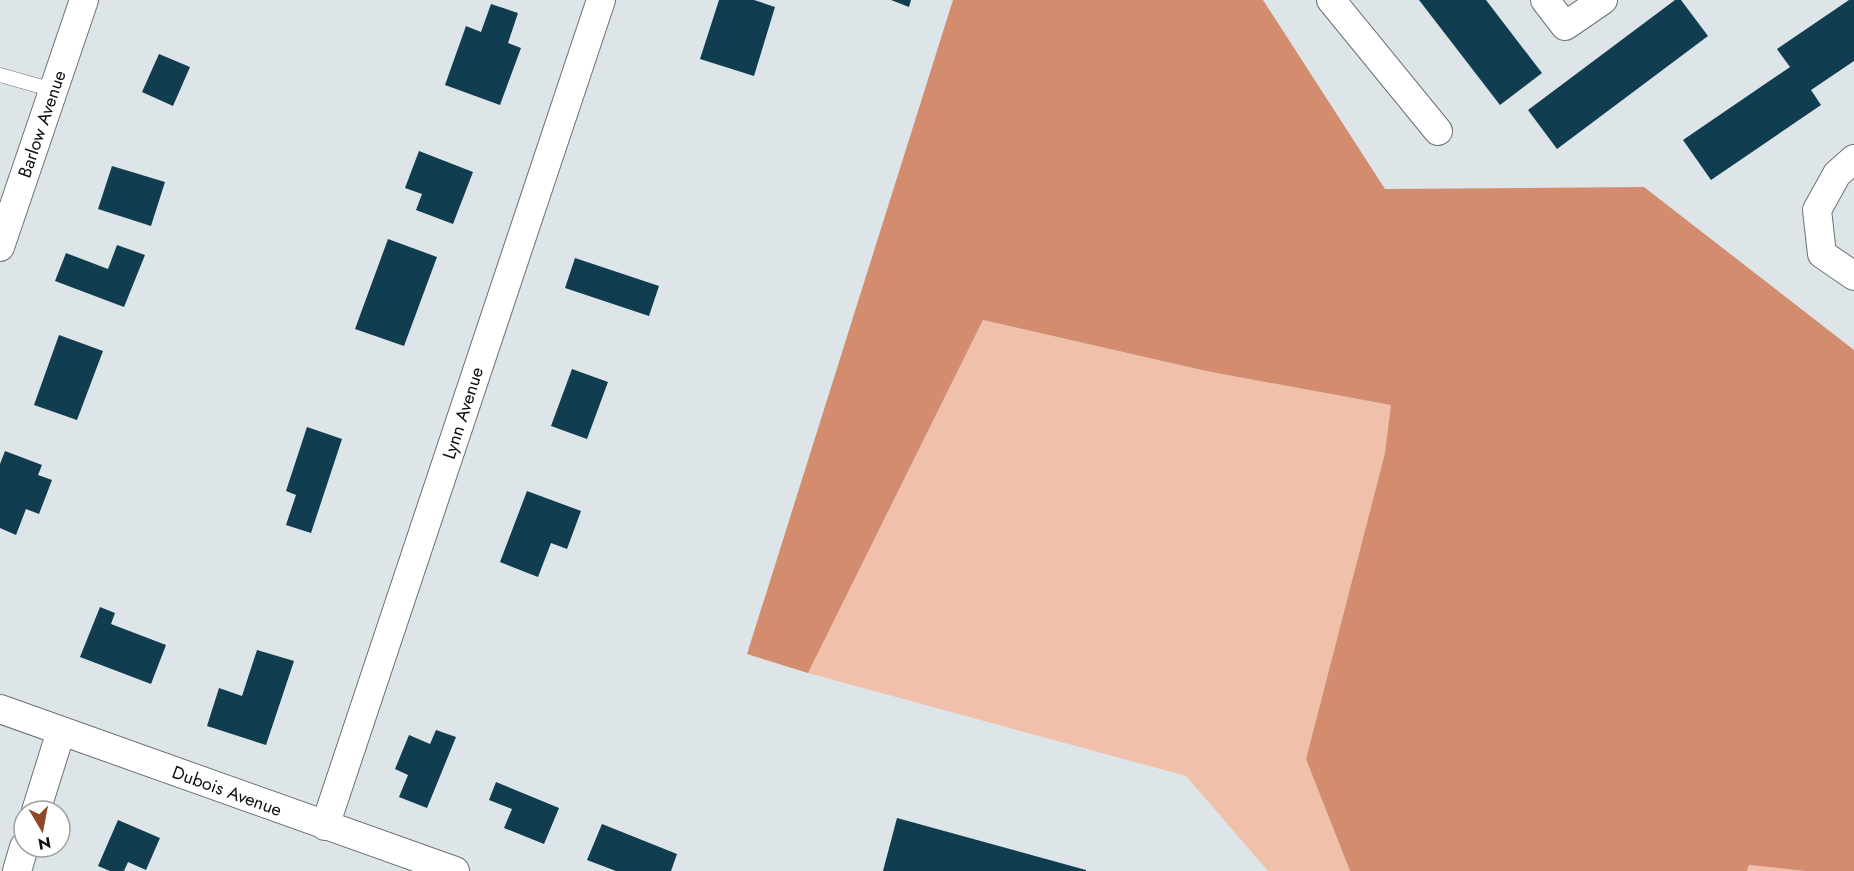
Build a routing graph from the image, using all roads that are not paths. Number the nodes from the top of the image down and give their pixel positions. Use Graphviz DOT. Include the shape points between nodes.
graph roads {
  1 [pos="84,0"];
  2 [pos="601,0"];
  3 [pos="1331,0"];
  4 [pos="1545,0"];
  5 [pos="1603,0"];
  6 [pos="0,75"];
  7 [pos="53,90"];
  8 [pos="1438,131"];
  9 [pos="1854,159"];
  10 [pos="1,240"];
  11 [pos="1854,276"];
  12 [pos="0,710"];
  13 [pos="61,731"];
  14 [pos="40,799"];
  15 [pos="326,826"];
  16 [pos="455,871"];
  1 -- 7 [label="street, Barlow Avenue"];
  2 -- 15 [label="street, Lynn Avenue"];
  3 -- 8 [label="street"];
  4 -- 5 [label="street" via="1564,26"];
  6 -- 7 [label="lane"];
  7 -- 10 [label="street, Barlow Avenue"];
  9 -- 11 [label="street" via="1837,174 1817,210 1822,254"];
  12 -- 13 [label="street, Dubois Avenue"];
  13 -- 14 [label="street"];
  13 -- 15 [label="street, Dubois Avenue"];
  15 -- 16 [label="street, Dubois Avenue"];
}
